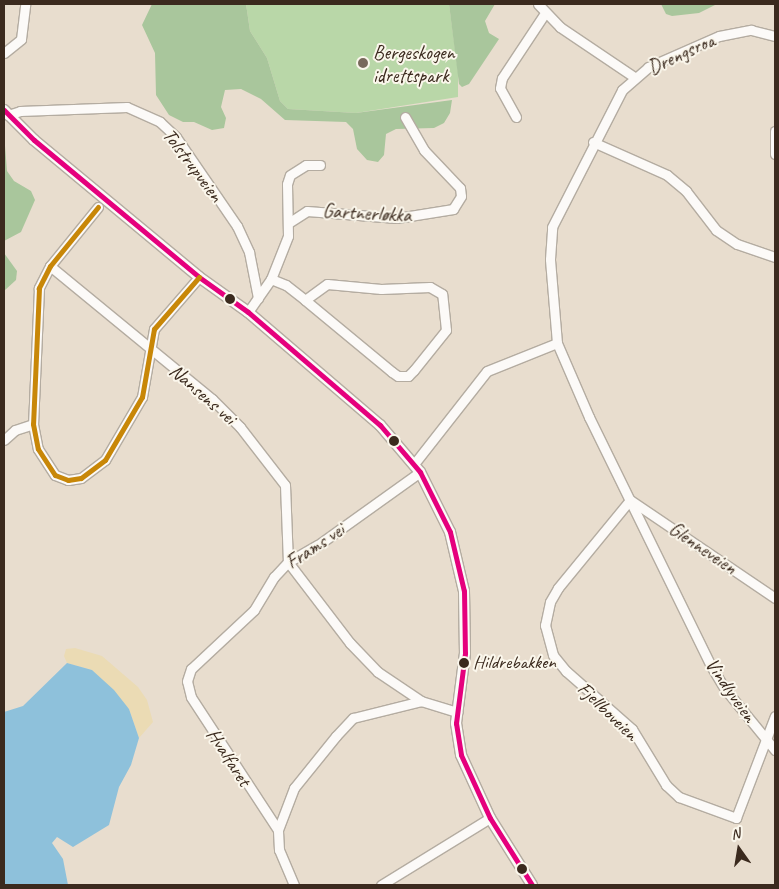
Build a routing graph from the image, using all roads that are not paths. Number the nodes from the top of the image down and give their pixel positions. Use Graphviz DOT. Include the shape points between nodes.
graph roads {
  1 [pos="25,4"];
  2 [pos="538,4"];
  3 [pos="544,13"];
  4 [pos="775,36"];
  5 [pos="4,54"];
  6 [pos="634,77"];
  7 [pos="6,112"];
  8 [pos="405,117"];
  9 [pos="516,117"];
  10 [pos="775,131"];
  11 [pos="593,142"];
  12 [pos="775,154"];
  13 [pos="320,165"];
  14 [pos="98,207"];
  15 [pos="290,222"];
  16 [pos="775,257"];
  17 [pos="50,266"];
  18 [pos="199,277"];
  19 [pos="271,279"];
  20 [pos="258,298"];
  21 [pos="304,300"];
  22 [pos="248,312"];
  23 [pos="557,342"];
  24 [pos="149,348"];
  25 [pos="33,424"];
  26 [pos="4,440"];
  27 [pos="417,468"];
  28 [pos="630,500"];
  29 [pos="288,562"];
  30 [pos="775,598"];
  31 [pos="186,681"];
  32 [pos="421,701"];
  33 [pos="457,712"];
  34 [pos="775,716"];
  35 [pos="766,738"];
  36 [pos="775,750"];
  37 [pos="490,818"];
  38 [pos="278,830"];
  39 [pos="292,882"];
  40 [pos="282,885"];
  41 [pos="381,885"];
  42 [pos="532,885"];
  1 -- 5 [label="street" via="21,39"];
  2 -- 3 [label="street"];
  3 -- 6 [label="street" via="560,28"];
  3 -- 9 [label="street" via="502,78 500,88"];
  4 -- 6 [label="street, Drengsroa" via="750,30 731,32 666,57"];
  6 -- 11 [label="street, Drengsroa" via="622,90"];
  7 -- 18 [label="street" via="34,140"];
  7 -- 20 [label="street, Tolstrupveien" via="127,107 160,122 176,136 237,226 249,252"];
  8 -- 15 [label="street, Gartnerløkka" via="424,150 460,188 461,196 453,209 408,218 307,211"];
  10 -- 12 [label="street"];
  11 -- 16 [label="street" via="667,175 686,191 716,230 737,244"];
  11 -- 23 [label="street, Drengsroa" via="552,227 550,259"];
  13 -- 15 [label="street" via="306,165 290,175 287,184"];
  14 -- 17 [label="street"];
  15 -- 19 [label="street" via="288,236"];
  17 -- 24 [label="street, Nansens vei"];
  17 -- 25 [label="street" via="39,288"];
  18 -- 22 [label="street"];
  18 -- 24 [label="street" via="154,330"];
  19 -- 20 [label="street"];
  19 -- 21 [label="street" via="286,284"];
  20 -- 22 [label="street"];
  21 -- 21 [label="street" via="398,376 408,376 446,330 442,294 430,287 382,289 327,284"];
  22 -- 27 [label="street" via="380,425"];
  23 -- 27 [label="street" via="486,371"];
  23 -- 28 [label="street, Vindlyveien"];
  24 -- 25 [label="street" via="142,397 105,460 81,478 60,478 48,469 38,449"];
  24 -- 29 [label="street, Nansens vei" via="212,399 240,427 285,485"];
  25 -- 26 [label="street" via="15,430"];
  27 -- 29 [label="street, Frams vei" via="318,545"];
  27 -- 33 [label="street" via="450,532 464,591 465,653"];
  28 -- 30 [label="street, Glenneveien"];
  28 -- 35 [label="street, Vindlyveien" via="711,666 725,689"];
  28 -- 35 [label="street, Fjellboveien" via="550,602 545,625 553,655 566,671 632,729 670,790 679,797 736,818"];
  29 -- 31 [label="street, Frams vei" via="274,577 254,610 191,669"];
  29 -- 32 [label="street" via="350,643 378,672"];
  31 -- 38 [label="street, Hvalfaret" via="202,715"];
  32 -- 33 [label="street"];
  32 -- 38 [label="street" via="354,718 294,788"];
  33 -- 37 [label="street" via="461,755"];
  34 -- 35 [label="street"];
  35 -- 36 [label="street, Vindlyveien"];
  37 -- 41 [label="street"];
  37 -- 42 [label="street"];
  38 -- 39 [label="street" via="279,850"];
  39 -- 40 [label="street"];
}
